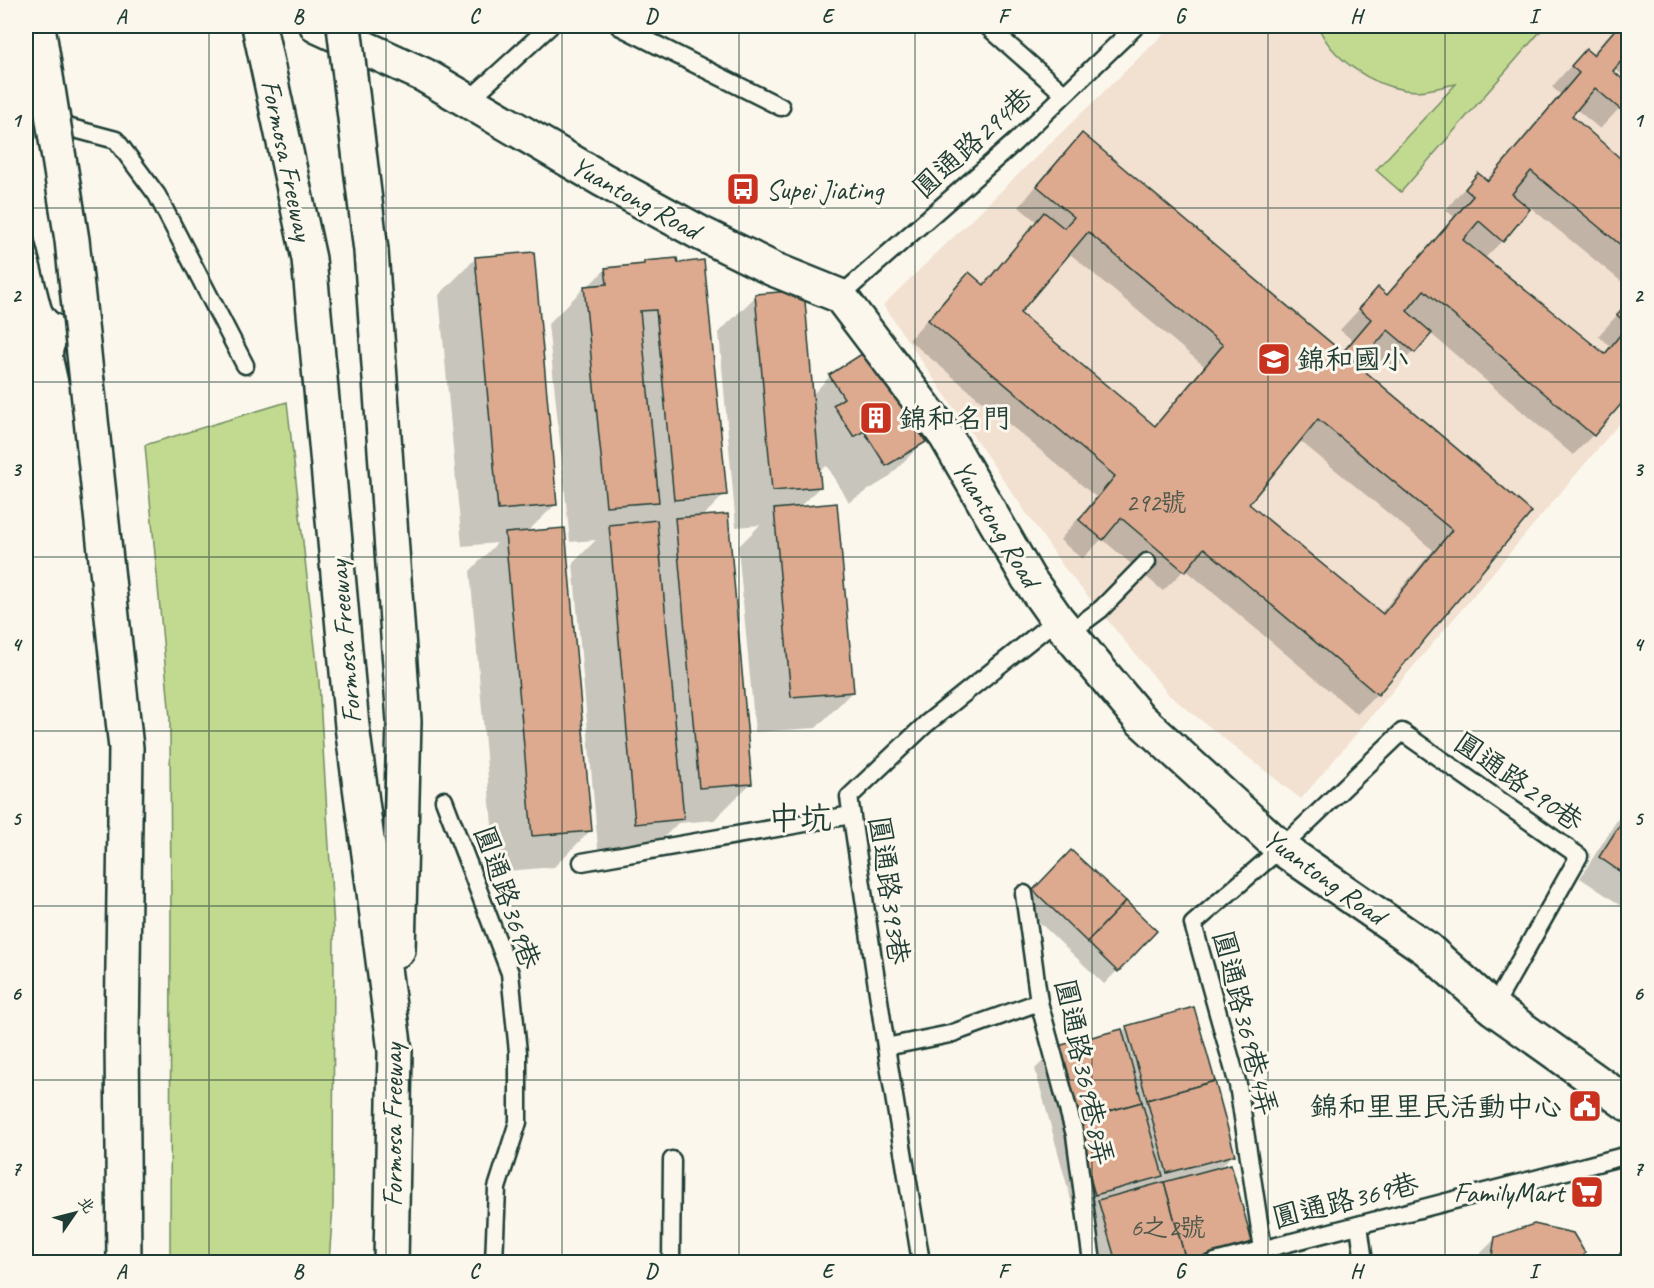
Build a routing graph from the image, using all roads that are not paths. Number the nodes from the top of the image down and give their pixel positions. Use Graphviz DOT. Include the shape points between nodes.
graph roads {
  1 [pos="38,26"];
  2 [pos="259,26"];
  3 [pos="325,26"];
  4 [pos="550,26"];
  5 [pos="619,26"];
  6 [pos="987,26"];
  7 [pos="1136,26"];
  8 [pos="1064,94"];
  9 [pos="468,101"];
  10 [pos="781,106"];
  11 [pos="26,116"];
  12 [pos="26,134"];
  13 [pos="840,296"];
  14 [pos="245,365"];
  15 [pos="87,382"];
  16 [pos="1147,562"];
  17 [pos="1063,626"];
  18 [pos="444,800"];
  19 [pos="851,815"];
  20 [pos="1281,848"];
  21 [pos="582,862"];
  22 [pos="1024,894"];
  23 [pos="1039,1002"];
  24 [pos="1493,1008"];
  25 [pos="886,1047"];
  26 [pos="396,1051"];
  27 [pos="1629,1104"];
  28 [pos="1629,1155"];
  29 [pos="672,1160"];
  30 [pos="1359,1225"];
  31 [pos="1263,1249"];
  32 [pos="124,1263"];
  33 [pos="391,1263"];
  34 [pos="494,1263"];
  35 [pos="671,1263"];
  36 [pos="921,1263"];
  37 [pos="1092,1263"];
  38 [pos="1215,1263"];
  39 [pos="1364,1263"];
  1 -- 15 [label="main road, bridge" via="72,240"];
  2 -- 26 [label="main road, Formosa Freeway" via="309,259 352,726"];
  3 -- 9 [label="main road, Yuantong Road"];
  3 -- 26 [label="main road, bridge" via="371,251 404,721"];
  4 -- 9 [label="lane"];
  5 -- 10 [label="lane"];
  6 -- 8 [label="lane"];
  7 -- 8 [label="lane, 圓通路294巷"];
  8 -- 13 [label="lane, 圓通路294巷"];
  9 -- 13 [label="main road, Yuantong Road" via="700,233"];
  11 -- 14 [label="lane" via="116,140 157,195"];
  12 -- 15 [label="main road, bridge"];
  13 -- 17 [label="main road, Yuantong Road" via="946,436 1028,578"];
  15 -- 32 [label="main road" via="126,748"];
  16 -- 17 [label="lane" via="1101,609"];
  17 -- 19 [label="lane, 圓通路393巷" via="917,732 849,797"];
  17 -- 20 [label="main road, Yuantong Road" via="1140,719"];
  18 -- 34 [label="lane, 圓通路369巷" via="510,973 518,1052 518,1122 497,1188"];
  19 -- 21 [label="lane"];
  19 -- 25 [label="lane, 圓通路393巷"];
  20 -- 24 [label="main road, Yuantong Road" via="1427,950"];
  20 -- 24 [label="lane, 圓通路290巷" via="1402,732 1579,856"];
  20 -- 31 [label="lane, 圓通路369巷4弄" via="1193,924 1238,1085"];
  22 -- 23 [label="lane, 圓通路369巷8弄"];
  23 -- 25 [label="lane" via="950,1034"];
  23 -- 37 [label="lane, 圓通路369巷8弄" via="1075,1135"];
  24 -- 27 [label="main road, Yuantong Road"];
  25 -- 36 [label="lane, 圓通路393巷"];
  26 -- 33 [label="main road, Formosa Freeway"];
  28 -- 30 [label="lane, 圓通路369巷"];
  29 -- 35 [label="lane"];
  30 -- 31 [label="lane, 圓通路369巷"];
  30 -- 39 [label="lane"];
  31 -- 38 [label="lane, 圓通路369巷"];
}
